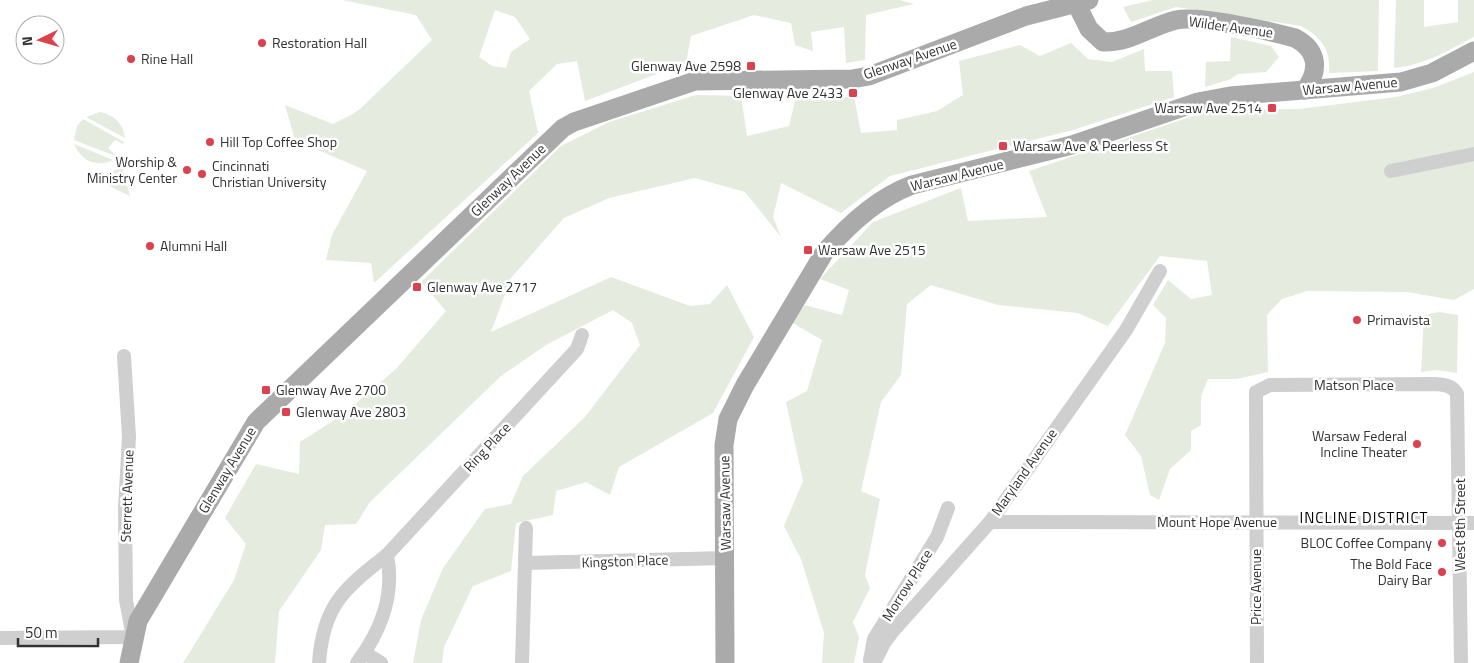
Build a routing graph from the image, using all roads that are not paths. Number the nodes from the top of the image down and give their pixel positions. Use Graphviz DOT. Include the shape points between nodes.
graph roads {
  1 [pos="1078,1"];
  2 [pos="1474,52"];
  3 [pos="1305,90"];
  4 [pos="1474,154"];
  5 [pos="1391,171"];
  6 [pos="1160,270"];
  7 [pos="582,335"];
  8 [pos="124,356"];
  9 [pos="1454,388"];
  10 [pos="1256,392"];
  11 [pos="948,508"];
  12 [pos="990,522"];
  13 [pos="1256,522"];
  14 [pos="1467,523"];
  15 [pos="526,528"];
  16 [pos="387,555"];
  17 [pos="726,558"];
  18 [pos="525,563"];
  19 [pos="133,637"];
  20 [pos="0,638"];
  21 [pos="361,658"];
  22 [pos="129,663"];
  23 [pos="319,663"];
  24 [pos="381,663"];
  25 [pos="522,663"];
  26 [pos="725,663"];
  27 [pos="870,663"];
  28 [pos="874,663"];
  29 [pos="1256,663"];
  30 [pos="1461,663"];
  1 -- 3 [label="main road, Wilder Avenue" via="1089,29 1103,42 1120,42 1166,23 1191,19 1294,38 1304,43 1314,57 1313,75"];
  1 -- 19 [label="main road, Glenway Avenue" via="1026,16 869,76 695,81 563,128 256,422 143,611"];
  2 -- 3 [label="main road, Warsaw Avenue" via="1432,73 1401,82"];
  3 -- 17 [label="main road, Warsaw Avenue" via="1198,102 1072,145 912,185 877,204 839,235 824,253 728,419 724,445"];
  4 -- 5 [label="street"];
  6 -- 12 [label="street, Maryland Avenue" via="1126,330"];
  7 -- 16 [label="street, Ring Place" via="576,349"];
  8 -- 19 [label="street, Sterrett Avenue" via="129,437 125,508 126,600"];
  9 -- 10 [label="street, Matson Place" via="1435,384 1270,385"];
  9 -- 14 [label="street, West 8th Street" via="1458,394"];
  10 -- 13 [label="street, Price Avenue"];
  11 -- 27 [label="street, Morrow Place" via="937,537 874,639"];
  12 -- 13 [label="street, Mount Hope Avenue"];
  12 -- 28 [label="street, Maryland Avenue" via="884,643"];
  13 -- 14 [label="street, Mount Hope Avenue"];
  13 -- 29 [label="street, Price Avenue"];
  14 -- 30 [label="street, West 8th Street"];
  15 -- 18 [label="street"];
  16 -- 21 [label="street" via="389,601"];
  16 -- 23 [label="street, Ring Place" via="351,584 332,608"];
  17 -- 18 [label="street, Kingston Place"];
  17 -- 26 [label="main road, Warsaw Avenue"];
  18 -- 25 [label="street"];
  19 -- 20 [label="street"];
  19 -- 22 [label="main road, Glenway Avenue"];
  21 -- 24 [label="street"];
}
